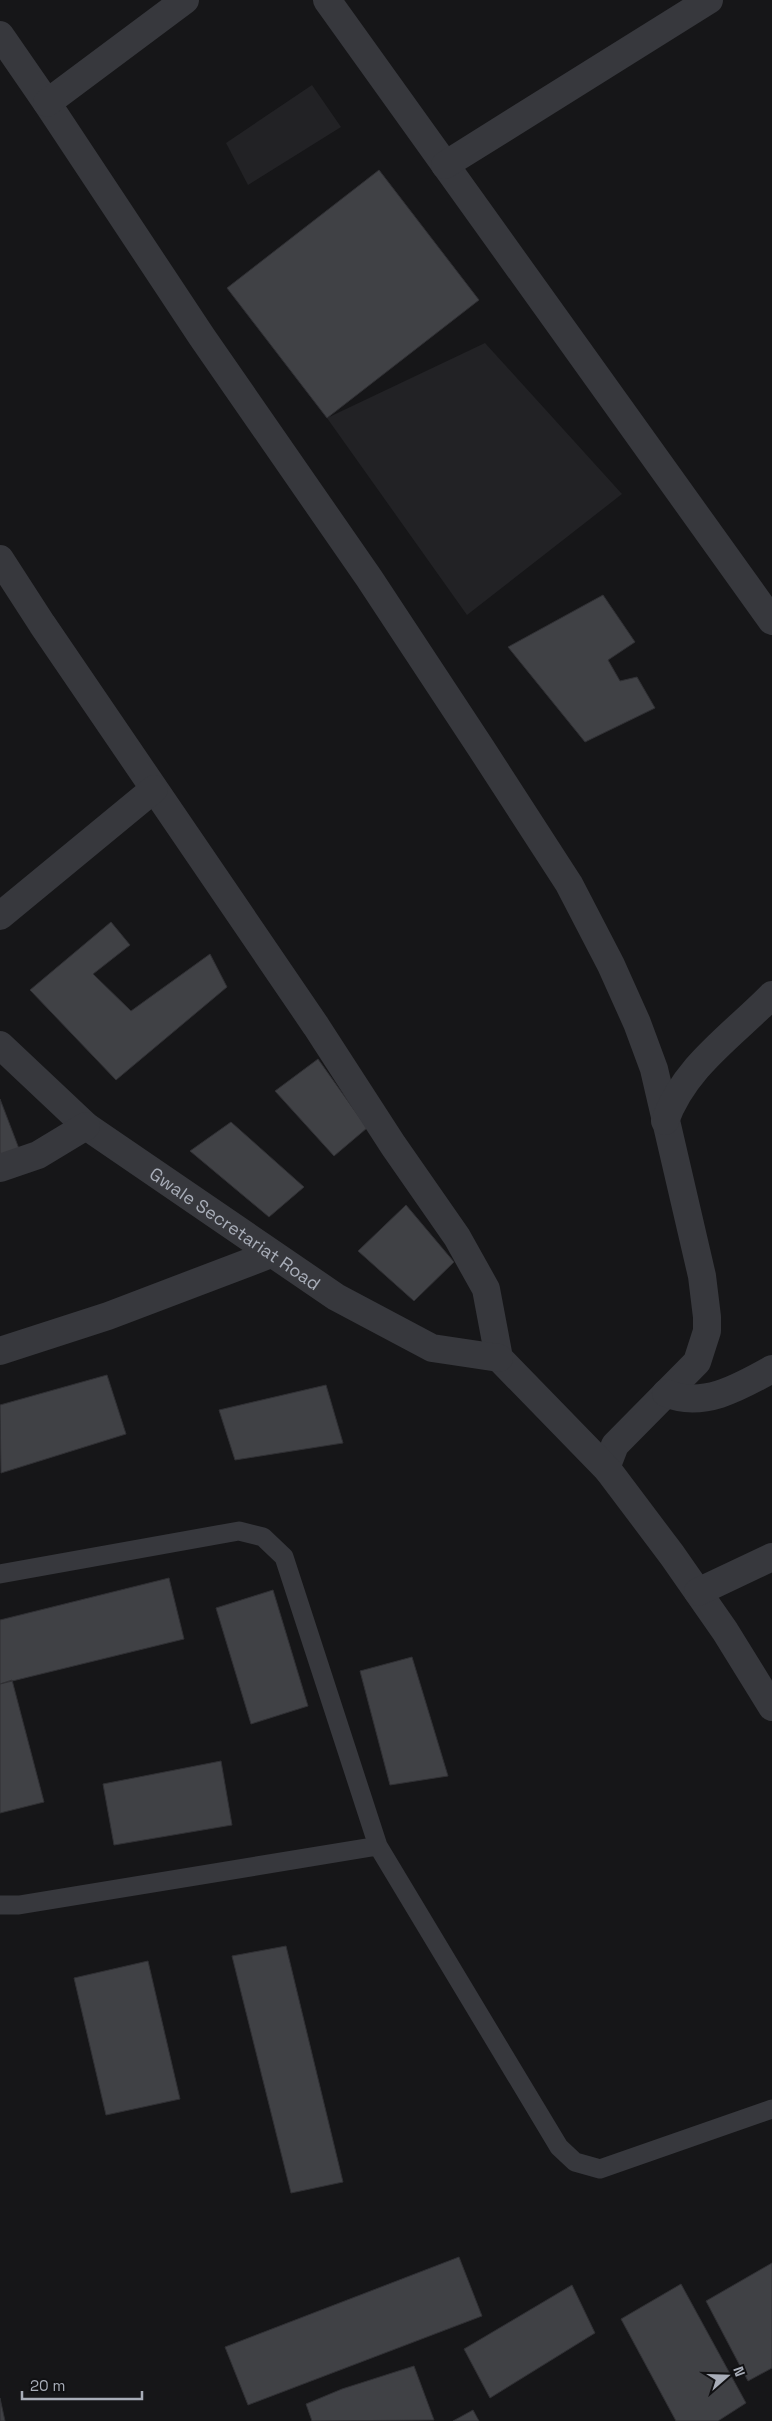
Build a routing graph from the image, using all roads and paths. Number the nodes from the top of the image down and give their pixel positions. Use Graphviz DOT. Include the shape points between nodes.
graph roads {
  1 [pos="185,0"];
  2 [pos="326,0"];
  3 [pos="709,0"];
  4 [pos="0,35"];
  5 [pos="47,103"];
  6 [pos="445,165"];
  7 [pos="0,559"];
  8 [pos="772,621"];
  9 [pos="154,789"];
  10 [pos="0,916"];
  11 [pos="772,996"];
  12 [pos="0,1045"];
  13 [pos="665,1122"];
  14 [pos="86,1126"];
  15 [pos="0,1168"];
  16 [pos="271,1254"];
  17 [pos="0,1351"];
  18 [pos="500,1358"];
  19 [pos="772,1369"];
  20 [pos="666,1393"];
  21 [pos="608,1470"];
  22 [pos="772,1557"];
  23 [pos="0,1574"];
  24 [pos="698,1592"];
  25 [pos="772,1707"];
  26 [pos="378,1846"];
  27 [pos="0,1905"];
  28 [pos="772,2109"];
  1 -- 5 [label="street"];
  2 -- 6 [label="street"];
  3 -- 6 [label="street"];
  4 -- 5 [label="street"];
  5 -- 13 [label="street" via="202,337 369,578 569,884 637,1023 654,1069"];
  6 -- 8 [label="street"];
  7 -- 9 [label="street"];
  9 -- 10 [label="street"];
  9 -- 18 [label="street" via="457,1237 486,1289"];
  11 -- 13 [label="street" via="704,1059 676,1097"];
  12 -- 14 [label="street, Gwale Secretariat Road"];
  13 -- 20 [label="street" via="702,1276 708,1317 697,1362"];
  14 -- 15 [label="street" via="38,1154"];
  14 -- 16 [label="street, Gwale Secretariat Road"];
  16 -- 17 [label="street" via="108,1316"];
  16 -- 18 [label="street, Gwale Secretariat Road" via="336,1297 432,1348"];
  18 -- 21 [label="street"];
  19 -- 20 [label="street" via="718,1395 677,1398"];
  20 -- 21 [label="street" via="615,1445"];
  21 -- 24 [label="street"];
  22 -- 24 [label="street"];
  23 -- 26 [label="lane" via="239,1530 263,1537 284,1557"];
  24 -- 25 [label="street"];
  26 -- 27 [label="lane" via="19,1905"];
  26 -- 28 [label="lane" via="559,2147 576,2162 600,2169"];
}
